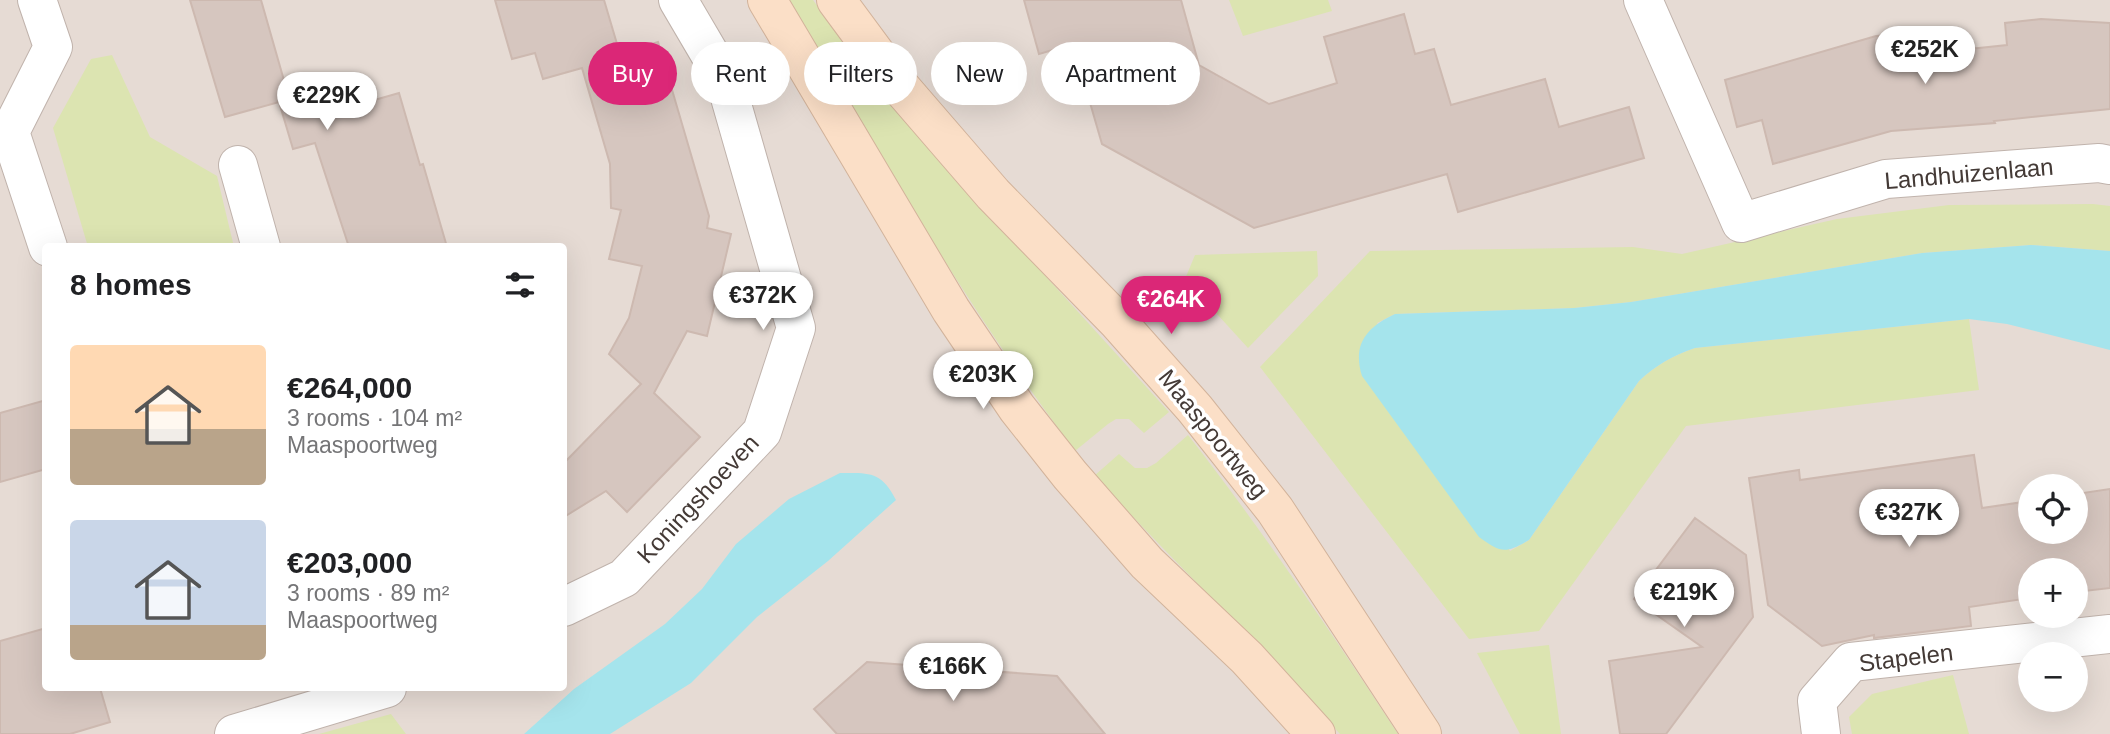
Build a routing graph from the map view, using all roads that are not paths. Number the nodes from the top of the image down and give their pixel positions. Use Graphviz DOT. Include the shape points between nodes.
graph roads {
  1 [pos="37,0"];
  2 [pos="678,0"];
  3 [pos="766,0"];
  4 [pos="836,0"];
  5 [pos="1643,0"];
  6 [pos="5,130"];
  7 [pos="238,165"];
  8 [pos="2110,165"];
  9 [pos="47,243"];
  10 [pos="260,243"];
  11 [pos="567,606"];
  12 [pos="2110,634"];
  13 [pos="377,691"];
  14 [pos="234,734"];
  15 [pos="1316,734"];
  16 [pos="1422,734"];
  17 [pos="1821,734"];
  1 -- 6 [label="street" via="52,47"];
  2 -- 11 [label="street, Koningshoeven" via="725,80 796,328 762,432 624,578"];
  3 -- 15 [label="main road" via="951,310 1017,408 1147,563 1247,658"];
  4 -- 16 [label="main road, Maaspoortweg" via="898,84 993,194 1195,409 1275,510"];
  5 -- 8 [label="street, Landhuizenlaan" via="1741,223 1886,179"];
  6 -- 9 [label="street"];
  7 -- 10 [label="street"];
  12 -- 17 [label="street, Stapelen" via="1851,662 1816,701"];
  13 -- 14 [label="street"];
}
